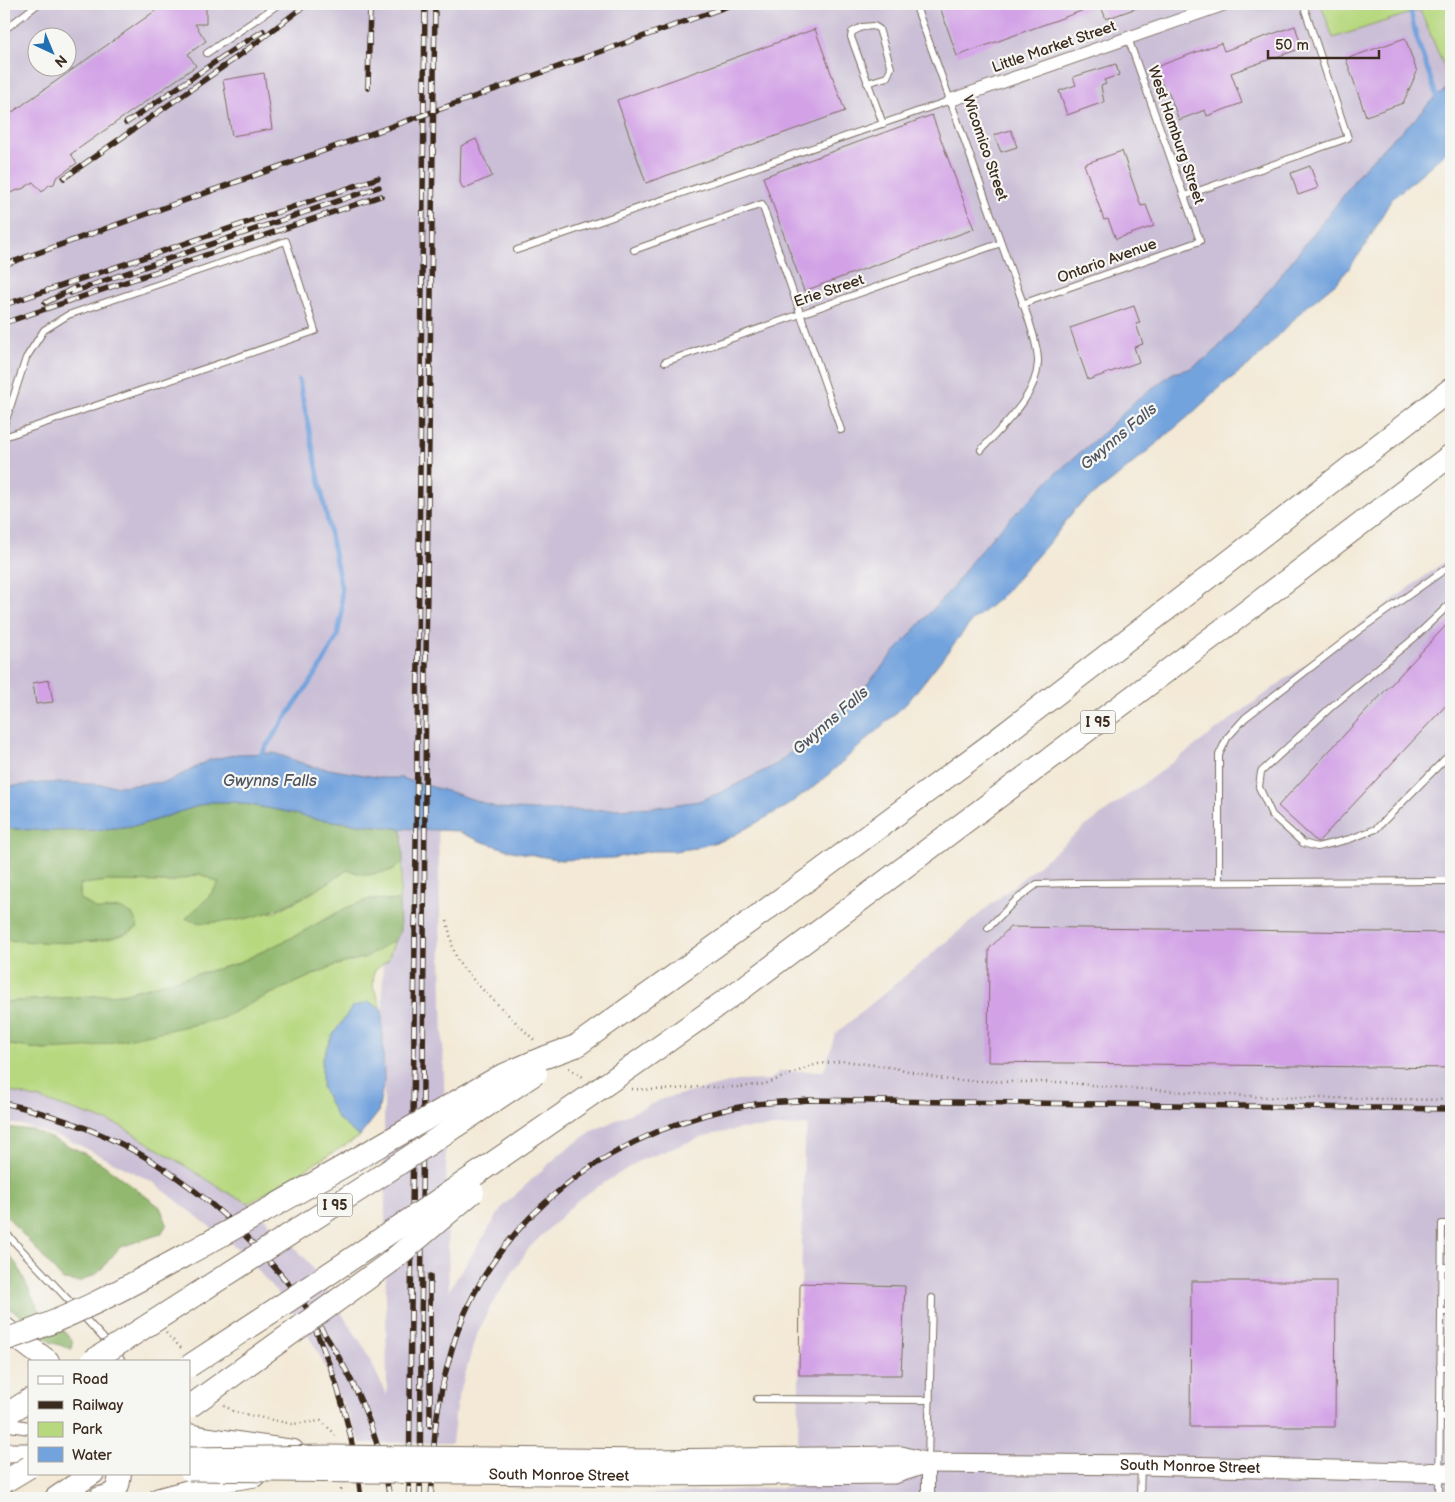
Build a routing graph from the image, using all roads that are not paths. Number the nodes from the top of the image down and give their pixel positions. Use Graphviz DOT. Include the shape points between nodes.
graph roads {
  1 [pos="38,4"];
  2 [pos="279,4"];
  3 [pos="915,4"];
  4 [pos="1303,4"];
  5 [pos="1219,5"];
  6 [pos="4,30"];
  7 [pos="1128,38"];
  8 [pos="207,53"];
  9 [pos="867,83"];
  10 [pos="951,100"];
  11 [pos="883,124"];
  12 [pos="1184,196"];
  13 [pos="1200,241"];
  14 [pos="1001,243"];
  15 [pos="517,250"];
  16 [pos="634,250"];
  17 [pos="1022,304"];
  18 [pos="800,314"];
  19 [pos="664,362"];
  20 [pos="1451,379"];
  21 [pos="1451,389"];
  22 [pos="1408,421"];
  23 [pos="4,426"];
  24 [pos="841,430"];
  25 [pos="4,437"];
  26 [pos="981,450"];
  27 [pos="1451,455"];
  28 [pos="1451,564"];
  29 [pos="1451,603"];
  30 [pos="1451,753"];
  31 [pos="1451,881"];
  32 [pos="1219,882"];
  33 [pos="988,928"];
  34 [pos="576,1046"];
  35 [pos="549,1125"];
  36 [pos="1451,1224"];
  37 [pos="4,1231"];
  38 [pos="1451,1266"];
  39 [pos="1441,1267"];
  40 [pos="932,1298"];
  41 [pos="1441,1312"];
  42 [pos="1451,1312"];
  43 [pos="4,1328"];
  44 [pos="4,1340"];
  45 [pos="47,1360"];
  46 [pos="94,1360"];
  47 [pos="121,1360"];
  48 [pos="190,1365"];
  49 [pos="1440,1367"];
  50 [pos="1451,1367"];
  51 [pos="757,1399"];
  52 [pos="930,1400"];
  53 [pos="28,1401"];
  54 [pos="190,1406"];
  55 [pos="4,1416"];
  56 [pos="1440,1416"];
  57 [pos="1451,1417"];
  58 [pos="4,1424"];
  59 [pos="28,1428"];
  60 [pos="190,1435"];
  61 [pos="4,1452"];
  62 [pos="329,1455"];
  63 [pos="190,1457"];
  64 [pos="27,1461"];
  65 [pos="928,1463"];
  66 [pos="1141,1465"];
  67 [pos="651,1468"];
  68 [pos="190,1471"];
  69 [pos="296,1472"];
  70 [pos="1445,1472"];
  71 [pos="4,1474"];
  72 [pos="92,1474"];
  73 [pos="120,1474"];
  74 [pos="4,1482"];
  75 [pos="56,1498"];
  76 [pos="100,1498"];
  77 [pos="158,1498"];
  78 [pos="928,1498"];
  79 [pos="1140,1498"];
  80 [pos="1439,1498"];
  1 -- 6 [label="lane"];
  2 -- 8 [label="lane"];
  3 -- 10 [label="lane, Wicomico Street"];
  4 -- 12 [label="lane" via="1348,138"];
  5 -- 7 [label="street, Little Market Street"];
  7 -- 10 [label="street, Little Market Street"];
  7 -- 12 [label="lane, West Hamburg Street"];
  9 -- 9 [label="lane" via="851,37 852,32 862,27 874,26 879,29 892,68 887,77"];
  9 -- 11 [label="lane"];
  10 -- 11 [label="lane"];
  10 -- 14 [label="lane, Wicomico Street"];
  11 -- 15 [label="lane"];
  12 -- 13 [label="lane, West Hamburg Street"];
  13 -- 17 [label="lane, Ontario Avenue"];
  14 -- 17 [label="lane, Wicomico Street"];
  14 -- 18 [label="lane, Erie Street"];
  16 -- 18 [label="lane" via="762,204"];
  17 -- 26 [label="lane, Wicomico Street" via="1038,362 1035,381 1023,402"];
  18 -- 19 [label="lane, Erie Street"];
  18 -- 24 [label="lane"];
  20 -- 22 [label="highway"];
  21 -- 22 [label="highway, I 95"];
  22 -- 34 [label="highway, I 95" via="990,745"];
  23 -- 25 [label="lane" via="26,358 44,330 68,315 286,241 315,331"];
  27 -- 35 [label="highway, I 95, bridge" via="743,988"];
  28 -- 32 [label="lane" via="1245,718 1227,738 1220,755"];
  29 -- 30 [label="lane" via="1261,772 1259,787 1272,815 1303,843 1317,846 1350,840 1376,829"];
  31 -- 32 [label="lane"];
  32 -- 33 [label="lane" via="1037,884"];
  34 -- 44 [label="highway, bridge" via="540,1058 499,1078 124,1288 48,1324"];
  34 -- 46 [label="highway, I 95, bridge"];
  35 -- 48 [label="highway, I 95, bridge"];
  35 -- 54 [label="highway, bridge" via="389,1263"];
  36 -- 39 [label="lane" via="1442,1224"];
  37 -- 47 [label="lane"];
  38 -- 39 [label="lane"];
  39 -- 41 [label="lane"];
  40 -- 52 [label="lane"];
  41 -- 42 [label="lane"];
  41 -- 49 [label="lane"];
  43 -- 45 [label="highway"];
  49 -- 50 [label="lane"];
  49 -- 56 [label="lane"];
  51 -- 52 [label="lane"];
  52 -- 65 [label="lane"];
  53 -- 55 [label="highway"];
  56 -- 57 [label="lane"];
  56 -- 70 [label="lane"];
  58 -- 59 [label="street"];
  60 -- 62 [label="highway, bridge"];
  61 -- 64 [label="main road"];
  62 -- 63 [label="main road, South Monroe Street, bridge"];
  62 -- 67 [label="main road, South Monroe Street, bridge"];
  64 -- 71 [label="main road"];
  64 -- 74 [label="highway, bridge"];
  65 -- 66 [label="main road, South Monroe Street"];
  65 -- 67 [label="main road, South Monroe Street" via="901,1456"];
  65 -- 78 [label="street"];
  66 -- 70 [label="main road, South Monroe Street"];
  66 -- 79 [label="lane"];
  67 -- 69 [label="main road, South Monroe Street, bridge"];
  68 -- 69 [label="main road, South Monroe Street, bridge"];
  69 -- 77 [label="main road, bridge" via="206,1485"];
  70 -- 80 [label="lane"];
  72 -- 75 [label="highway"];
  73 -- 76 [label="highway" via="119,1486 113,1494"];
}
